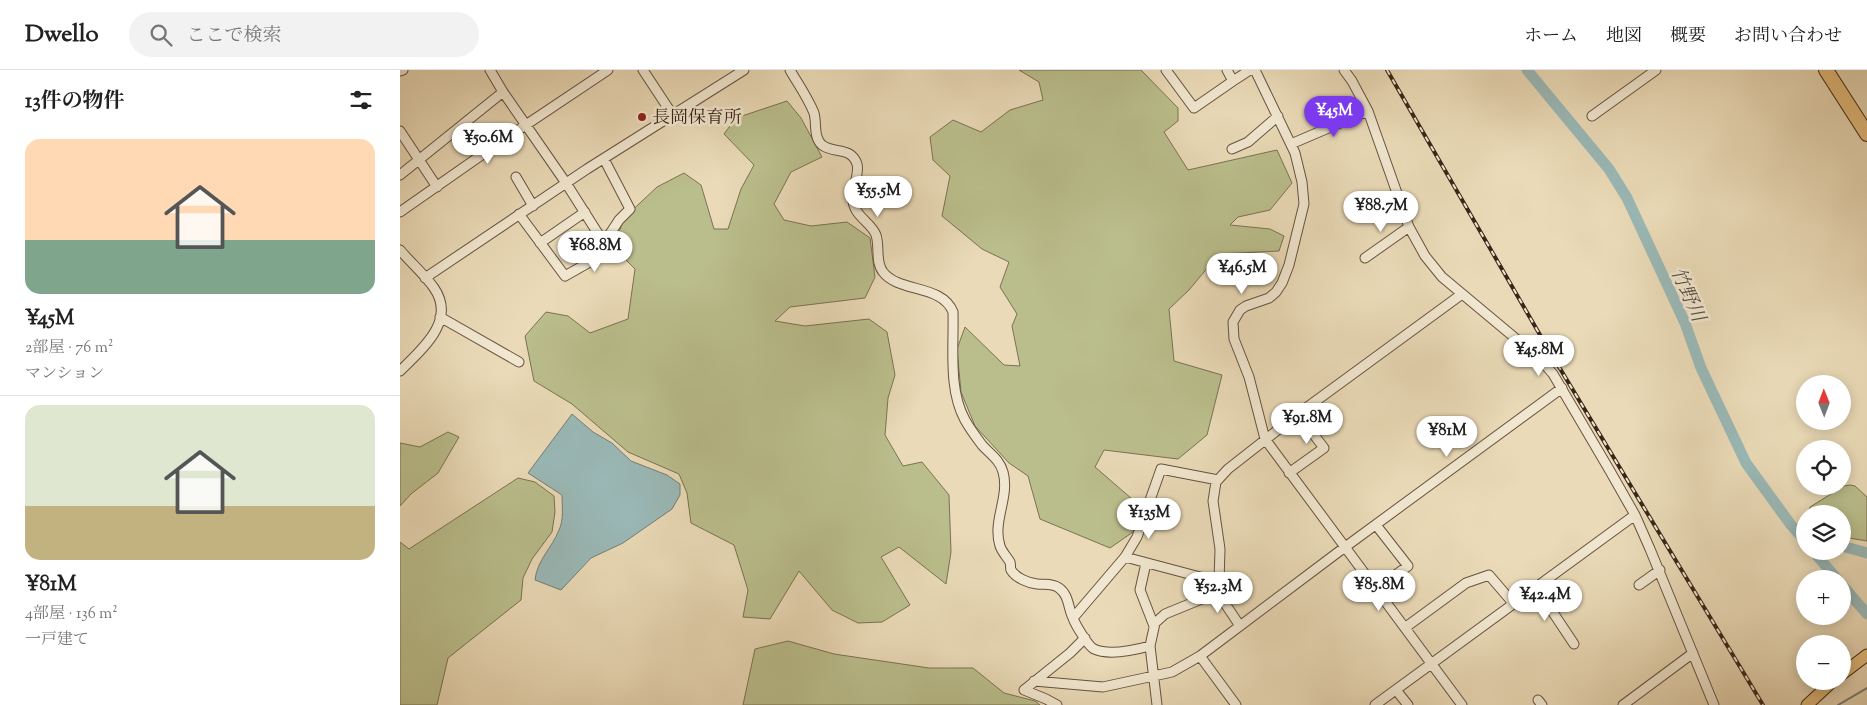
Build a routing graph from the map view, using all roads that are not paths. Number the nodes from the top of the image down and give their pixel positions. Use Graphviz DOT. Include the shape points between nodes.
graph roads {
  1 [pos="490,70"];
  2 [pos="608,70"];
  3 [pos="643,70"];
  4 [pos="744,70"];
  5 [pos="790,70"];
  6 [pos="1166,70"];
  7 [pos="1227,70"];
  8 [pos="1250,70"];
  9 [pos="1255,70"];
  10 [pos="1344,70"];
  11 [pos="1656,70"];
  12 [pos="1826,70"];
  13 [pos="1233,81"];
  14 [pos="503,92"];
  15 [pos="1368,111"];
  16 [pos="672,114"];
  17 [pos="1278,116"];
  18 [pos="1592,116"];
  19 [pos="526,126"];
  20 [pos="400,131"];
  21 [pos="1867,134"];
  22 [pos="1291,144"];
  23 [pos="1232,149"];
  24 [pos="604,159"];
  25 [pos="419,160"];
  26 [pos="400,175"];
  27 [pos="516,178"];
  28 [pos="566,183"];
  29 [pos="437,187"];
  30 [pos="533,206"];
  31 [pos="400,212"];
  32 [pos="585,212"];
  33 [pos="519,214"];
  34 [pos="1409,227"];
  35 [pos="540,243"];
  36 [pos="604,243"];
  37 [pos="400,250"];
  38 [pos="1366,258"];
  39 [pos="425,278"];
  40 [pos="1462,294"];
  41 [pos="440,317"];
  42 [pos="519,362"];
  43 [pos="400,371"];
  44 [pos="1562,388"];
  45 [pos="1298,414"];
  46 [pos="1265,439"];
  47 [pos="1289,473"];
  48 [pos="1218,480"];
  49 [pos="1635,515"];
  50 [pos="1376,525"];
  51 [pos="1346,547"];
  52 [pos="1125,557"];
  53 [pos="1146,563"];
  54 [pos="1660,570"];
  55 [pos="1638,585"];
  56 [pos="1217,586"];
  57 [pos="1536,587"];
  58 [pos="1376,589"];
  59 [pos="1513,604"];
  60 [pos="1072,618"];
  61 [pos="1154,626"];
  62 [pos="1240,626"];
  63 [pos="1406,627"];
  64 [pos="1085,638"];
  65 [pos="1574,644"];
  66 [pos="1150,646"];
  67 [pos="1694,653"];
  68 [pos="1867,655"];
  69 [pos="1200,656"];
  70 [pos="1432,664"];
  71 [pos="1851,667"];
  72 [pos="1153,677"];
  73 [pos="1034,681"];
  74 [pos="1396,690"];
  75 [pos="1824,690"];
  76 [pos="1057,705"];
  77 [pos="1156,705"];
  78 [pos="1236,705"];
  79 [pos="1375,705"];
  80 [pos="1408,705"];
  81 [pos="1462,705"];
  82 [pos="1623,705"];
  83 [pos="1714,705"];
  84 [pos="1807,705"];
  1 -- 14 [label="street"];
  2 -- 19 [label="street"];
  3 -- 16 [label="street"];
  4 -- 16 [label="street"];
  5 -- 60 [label="street" via="814,115 821,145 848,153 857,164 852,190 854,206 876,235 879,262 884,273 950,305 959,406 974,433 1003,470 1005,483 998,530 1001,548 1011,570 1026,582 1059,588 1067,598"];
  6 -- 13 [label="street" via="1194,108"];
  7 -- 13 [label="street"];
  8 -- 13 [label="street"];
  9 -- 17 [label="street"];
  10 -- 15 [label="street"];
  11 -- 18 [label="street"];
  12 -- 21 [label="highway"];
  14 -- 19 [label="street"];
  14 -- 25 [label="street"];
  15 -- 22 [label="street"];
  15 -- 34 [label="street"];
  16 -- 24 [label="street"];
  17 -- 22 [label="street"];
  17 -- 23 [label="street" via="1248,142"];
  19 -- 28 [label="street"];
  19 -- 29 [label="street"];
  20 -- 25 [label="street"];
  22 -- 46 [label="street" via="1299,167 1304,204 1289,265 1276,292 1240,310 1232,330 1249,377"];
  24 -- 28 [label="street"];
  24 -- 36 [label="street" via="630,209"];
  25 -- 26 [label="street"];
  25 -- 29 [label="street"];
  27 -- 30 [label="street"];
  28 -- 30 [label="street"];
  28 -- 32 [label="street"];
  29 -- 31 [label="street"];
  30 -- 33 [label="street"];
  32 -- 35 [label="street"];
  32 -- 36 [label="street"];
  33 -- 35 [label="street"];
  33 -- 39 [label="street"];
  34 -- 38 [label="street"];
  34 -- 40 [label="street" via="1429,261"];
  35 -- 36 [label="street" via="565,276 609,251"];
  37 -- 39 [label="street"];
  39 -- 41 [label="street" via="435,289"];
  40 -- 44 [label="street" via="1539,358"];
  40 -- 45 [label="street"];
  41 -- 42 [label="street"];
  41 -- 43 [label="street" via="429,343"];
  44 -- 49 [label="street"];
  44 -- 50 [label="street"];
  45 -- 46 [label="street"];
  45 -- 47 [label="street" via="1324,448"];
  46 -- 47 [label="street"];
  46 -- 48 [label="street"];
  47 -- 51 [label="street"];
  48 -- 52 [label="street" via="1161,469 1137,536"];
  48 -- 56 [label="street" via="1213,501 1220,549"];
  49 -- 54 [label="street"];
  49 -- 57 [label="street"];
  50 -- 51 [label="street"];
  50 -- 58 [label="street" via="1408,566"];
  51 -- 58 [label="street"];
  51 -- 62 [label="street"];
  52 -- 53 [label="street"];
  52 -- 60 [label="street"];
  53 -- 56 [label="street"];
  53 -- 61 [label="street" via="1140,590"];
  54 -- 55 [label="street"];
  54 -- 67 [label="street"];
  56 -- 61 [label="street" via="1209,596 1165,614"];
  56 -- 62 [label="street"];
  57 -- 59 [label="street"];
  57 -- 65 [label="street"];
  58 -- 63 [label="street"];
  59 -- 63 [label="street" via="1489,575 1466,583"];
  59 -- 70 [label="street"];
  60 -- 64 [label="street"];
  61 -- 66 [label="street"];
  62 -- 69 [label="street"];
  63 -- 70 [label="street"];
  64 -- 66 [label="street" via="1093,649 1105,651 1128,651"];
  64 -- 73 [label="street"];
  66 -- 72 [label="street"];
  67 -- 82 [label="street"];
  67 -- 83 [label="street"];
  68 -- 71 [label="main road"];
  69 -- 72 [label="street" via="1172,672"];
  69 -- 78 [label="street"];
  70 -- 74 [label="street"];
  70 -- 81 [label="street"];
  72 -- 73 [label="street" via="1103,687"];
  72 -- 77 [label="street"];
  73 -- 76 [label="street" via="1024,690"];
  74 -- 79 [label="street"];
  74 -- 80 [label="street"];
  75 -- 84 [label="main road"];
}
